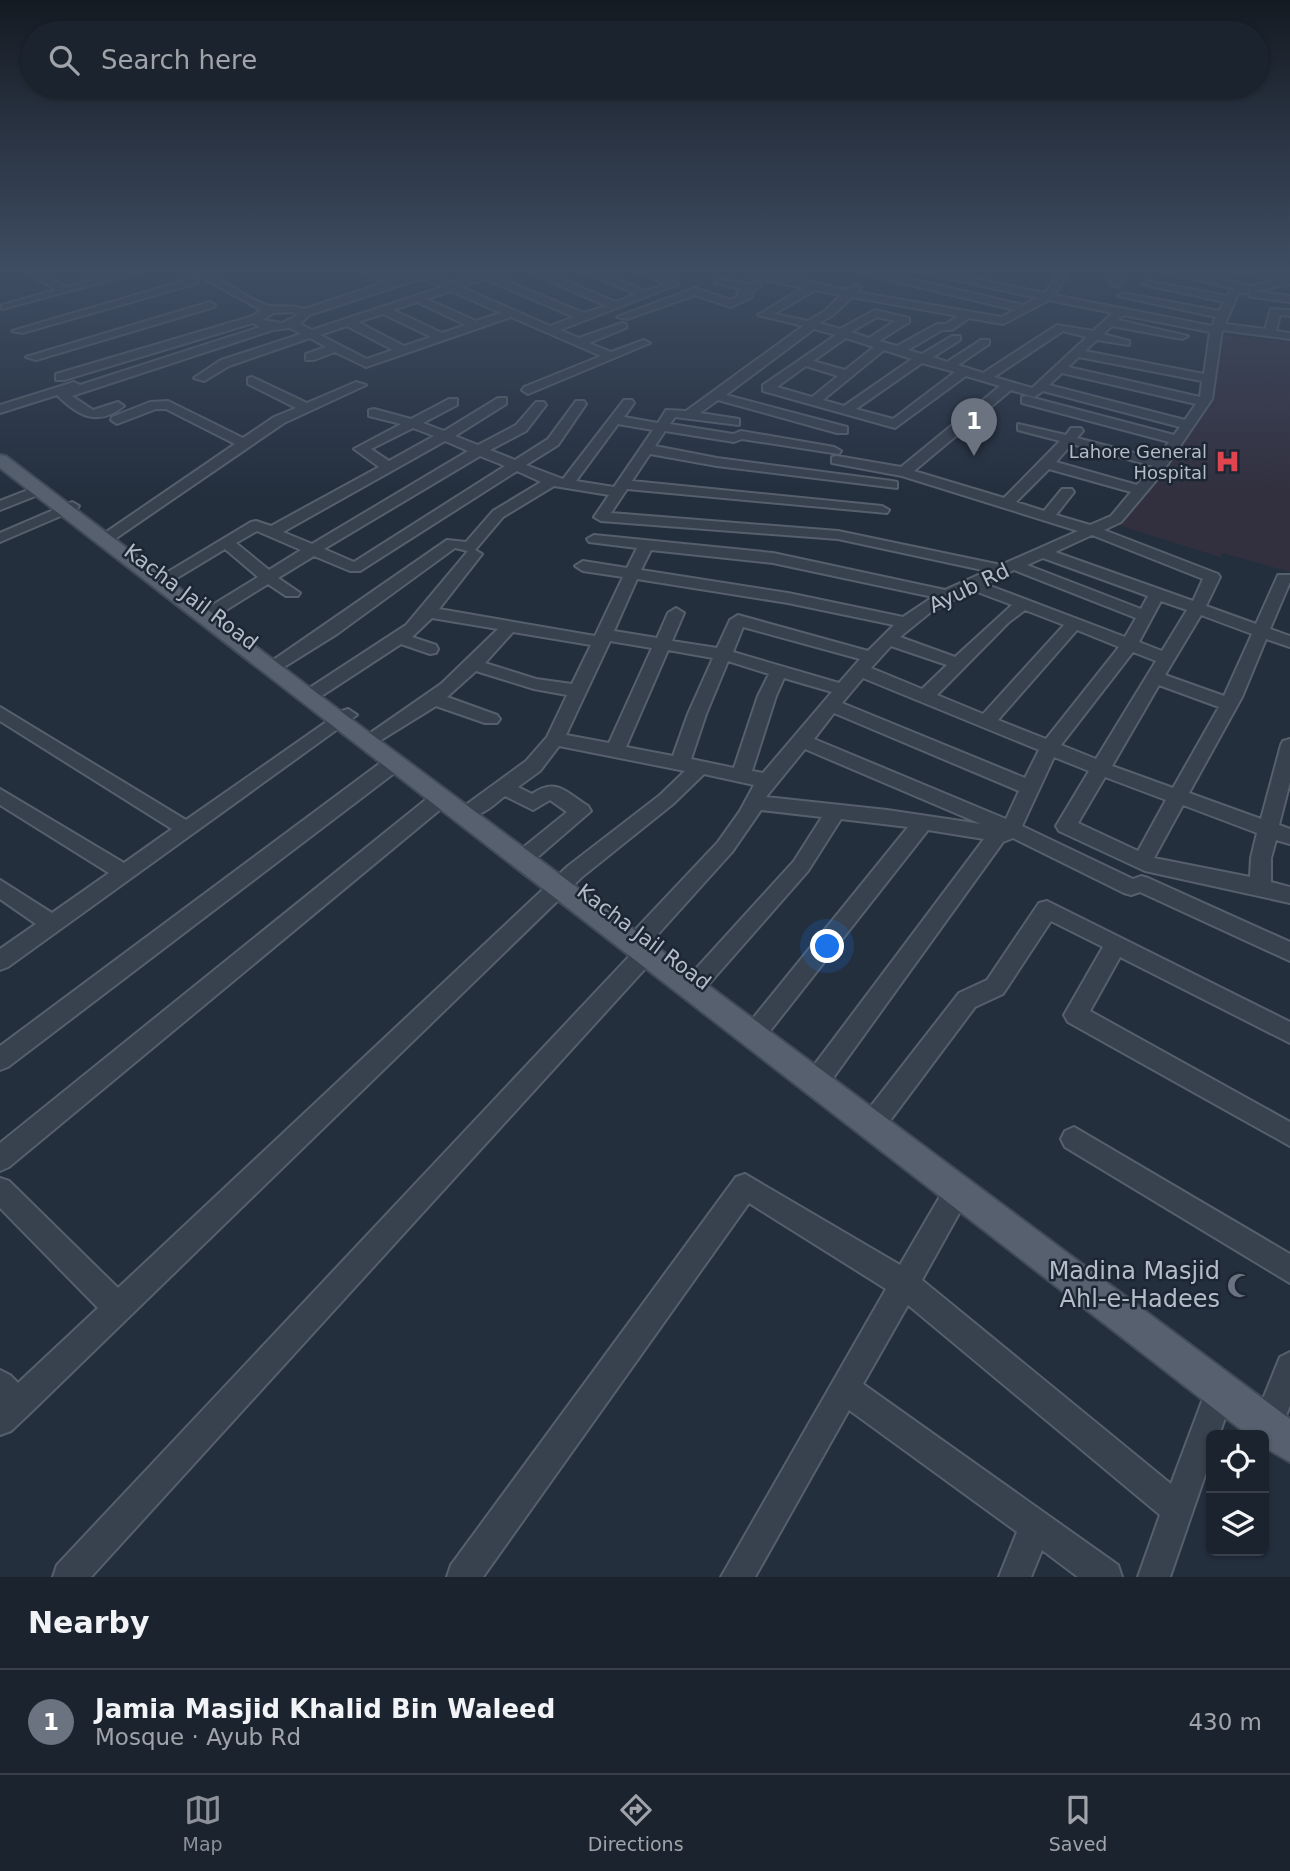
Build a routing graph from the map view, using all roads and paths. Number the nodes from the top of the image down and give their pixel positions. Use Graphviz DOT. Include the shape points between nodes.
graph roads {
  1 [pos="33,345"];
  2 [pos="87,345"];
  3 [pos="87,345"];
  4 [pos="139,345"];
  5 [pos="152,345"];
  6 [pos="280,345"];
  7 [pos="327,345"];
  8 [pos="393,345"];
  9 [pos="424,345"];
  10 [pos="584,345"];
  11 [pos="640,345"];
  12 [pos="785,345"];
  13 [pos="827,345"];
  14 [pos="875,345"];
  15 [pos="909,345"];
  16 [pos="945,345"];
  17 [pos="981,345"];
  18 [pos="1034,345"];
  19 [pos="1085,345"];
  20 [pos="1214,345"];
  21 [pos="881,347"];
  22 [pos="334,348"];
  23 [pos="405,351"];
  24 [pos="896,352"];
  25 [pos="1076,353"];
  26 [pos="310,356"];
  27 [pos="610,356"];
  28 [pos="920,359"];
  29 [pos="597,361"];
  30 [pos="804,362"];
  31 [pos="47,365"];
  32 [pos="947,367"];
  33 [pos="1059,369"];
  34 [pos="963,372"];
  35 [pos="847,375"];
  36 [pos="200,378"];
  37 [pos="984,378"];
  38 [pos="1209,379"];
  39 [pos="252,381"];
  40 [pos="360,385"];
  41 [pos="1009,385"];
  42 [pos="1041,387"];
  43 [pos="528,390"];
  44 [pos="716,396"];
  45 [pos="1026,400"];
  46 [pos="0,401"];
  47 [pos="502,401"];
  48 [pos="453,402"];
  49 [pos="816,402"];
  50 [pos="1203,402"];
  51 [pos="628,403"];
  52 [pos="580,404"];
  53 [pos="540,405"];
  54 [pos="118,406"];
  55 [pos="306,408"];
  56 [pos="0,409"];
  57 [pos="846,410"];
  58 [pos="374,413"];
  59 [pos="689,415"];
  60 [pos="1087,416"];
  61 [pos="117,420"];
  62 [pos="615,420"];
  63 [pos="806,420"];
  64 [pos="412,422"];
  65 [pos="734,422"];
  66 [pos="1188,425"];
  67 [pos="663,426"];
  68 [pos="1023,427"];
  69 [pos="842,430"];
  70 [pos="444,436"];
  71 [pos="1069,440"];
  72 [pos="1177,440"];
  73 [pos="244,444"];
  74 [pos="792,444"];
  75 [pos="0,449"];
  76 [pos="647,449"];
  77 [pos="480,451"];
  78 [pos="0,460"];
  79 [pos="1048,464"];
  80 [pos="1160,464"];
  81 [pos="515,466"];
  82 [pos="388,467"];
  83 [pos="777,470"];
  84 [pos="904,472"];
  85 [pos="844,479"];
  86 [pos="559,482"];
  87 [pos="892,485"];
  88 [pos="620,488"];
  89 [pos="38,490"];
  90 [pos="1140,490"];
  91 [pos="1067,492"];
  92 [pos="838,504"];
  93 [pos="1006,504"];
  94 [pos="0,506"];
  95 [pos="68,508"];
  96 [pos="882,510"];
  97 [pos="1047,517"];
  98 [pos="1094,531"];
  99 [pos="271,532"];
  100 [pos="828,535"];
  101 [pos="0,538"];
  102 [pos="107,538"];
  103 [pos="594,539"];
  104 [pos="226,542"];
  105 [pos="646,544"];
  106 [pos="312,550"];
  107 [pos="1044,553"];
  108 [pos="474,554"];
  109 [pos="583,566"];
  110 [pos="1009,567"];
  111 [pos="634,574"];
  112 [pos="166,578"];
  113 [pos="268,578"];
  114 [pos="1284,578"];
  115 [pos="972,584"];
  116 [pos="292,593"];
  117 [pos="1157,594"];
  118 [pos="947,595"];
  119 [pos="1023,604"];
  120 [pos="1197,609"];
  121 [pos="212,612"];
  122 [pos="428,612"];
  123 [pos="676,614"];
  124 [pos="1144,616"];
  125 [pos="906,623"];
  126 [pos="1074,624"];
  127 [pos="509,626"];
  128 [pos="1262,632"];
  129 [pos="400,638"];
  130 [pos="604,638"];
  131 [pos="889,639"];
  132 [pos="1290,642"];
  133 [pos="662,644"];
  134 [pos="1129,646"];
  135 [pos="430,649"];
  136 [pos="722,654"];
  137 [pos="1167,659"];
  138 [pos="278,663"];
  139 [pos="865,664"];
  140 [pos="959,664"];
  141 [pos="475,665"];
  142 [pos="779,671"];
  143 [pos="1156,678"];
  144 [pos="843,690"];
  145 [pos="317,691"];
  146 [pos="579,691"];
  147 [pos="925,697"];
  148 [pos="435,699"];
  149 [pos="1228,704"];
  150 [pos="831,705"];
  151 [pos="0,713"];
  152 [pos="343,718"];
  153 [pos="491,719"];
  154 [pos="986,722"];
  155 [pos="376,736"];
  156 [pos="555,739"];
  157 [pos="802,741"];
  158 [pos="1290,745"];
  159 [pos="1049,748"];
  160 [pos="615,751"];
  161 [pos="394,762"];
  162 [pos="690,766"];
  163 [pos="1102,769"];
  164 [pos="741,776"];
  165 [pos="768,781"];
  166 [pos="505,788"];
  167 [pos="1031,788"];
  168 [pos="0,796"];
  169 [pos="1177,797"];
  170 [pos="441,798"];
  171 [pos="754,802"];
  172 [pos="474,809"];
  173 [pos="836,811"];
  174 [pos="923,823"];
  175 [pos="186,829"];
  176 [pos="1270,831"];
  177 [pos="1004,832"];
  178 [pos="1290,837"];
  179 [pos="532,851"];
  180 [pos="1142,861"];
  181 [pos="124,873"];
  182 [pos="563,883"];
  183 [pos="0,888"];
  184 [pos="1260,888"];
  185 [pos="1290,895"];
  186 [pos="52,924"];
  187 [pos="1116,944"];
  188 [pos="644,945"];
  189 [pos="1290,951"];
  190 [pos="0,961"];
  191 [pos="700,979"];
  192 [pos="762,1024"];
  193 [pos="1290,1032"];
  194 [pos="0,1060"];
  195 [pos="824,1071"];
  196 [pos="880,1114"];
  197 [pos="1290,1135"];
  198 [pos="1074,1139"];
  199 [pos="0,1159"];
  200 [pos="0,1190"];
  201 [pos="958,1190"];
  202 [pos="1290,1269"];
  203 [pos="903,1283"];
  204 [pos="117,1307"];
  205 [pos="1290,1367"];
  206 [pos="844,1388"];
  207 [pos="1220,1390"];
  208 [pos="6,1403"];
  209 [pos="1280,1426"];
  210 [pos="1177,1508"];
  211 [pos="1036,1526"];
  212 [pos="69,1577"];
  213 [pos="463,1577"];
  214 [pos="737,1577"];
  215 [pos="1015,1577"];
  216 [pos="1106,1577"];
  217 [pos="1154,1577"];
  1 -- 31 [label="street"];
  2 -- 31 [label="street"];
  3 -- 31 [label="street"];
  4 -- 31 [label="street"];
  5 -- 31 [label="street"];
  6 -- 36 [label="street" via="220,364"];
  7 -- 22 [label="street"];
  8 -- 23 [label="street"];
  9 -- 23 [label="street"];
  10 -- 27 [label="street"];
  10 -- 29 [label="street" via="581,356"];
  11 -- 27 [label="street"];
  12 -- 44 [label="street"];
  13 -- 30 [label="street"];
  14 -- 21 [label="street"];
  15 -- 24 [label="street"];
  16 -- 28 [label="street"];
  17 -- 32 [label="street"];
  18 -- 37 [label="street"];
  19 -- 25 [label="street"];
  20 -- 38 [label="street, Ayub Rd"];
  21 -- 24 [label="street"];
  21 -- 35 [label="street"];
  22 -- 23 [label="street" via="366,363"];
  22 -- 26 [label="street"];
  24 -- 28 [label="street"];
  25 -- 33 [label="street"];
  25 -- 38 [label="street"];
  27 -- 29 [label="street"];
  28 -- 32 [label="street"];
  28 -- 57 [label="street"];
  29 -- 43 [label="street"];
  30 -- 35 [label="street"];
  30 -- 49 [label="street" via="767,388"];
  31 -- 46 [label="street"];
  31 -- 54 [label="street" via="63,395 91,415"];
  31 -- 56 [label="street"];
  32 -- 34 [label="street"];
  33 -- 42 [label="street"];
  33 -- 50 [label="street"];
  34 -- 37 [label="street"];
  34 -- 57 [label="street" via="895,424"];
  35 -- 49 [label="street"];
  37 -- 41 [label="street"];
  38 -- 50 [label="street, Ayub Rd"];
  39 -- 55 [label="street"];
  40 -- 55 [label="street"];
  41 -- 42 [label="street" via="1034,393"];
  41 -- 84 [label="street"];
  42 -- 66 [label="street"];
  44 -- 59 [label="street"];
  44 -- 63 [label="street"];
  45 -- 60 [label="street"];
  47 -- 70 [label="street"];
  48 -- 64 [label="street"];
  49 -- 57 [label="street"];
  49 -- 63 [label="street"];
  50 -- 66 [label="street, Ayub Rd"];
  51 -- 62 [label="street"];
  52 -- 81 [label="street" via="553,442"];
  53 -- 77 [label="street" via="521,428"];
  55 -- 73 [label="street"];
  58 -- 64 [label="street"];
  59 -- 65 [label="street"];
  59 -- 67 [label="street" via="671,413"];
  60 -- 71 [label="street"];
  60 -- 72 [label="street"];
  61 -- 73 [label="street" via="154,405 168,405"];
  62 -- 67 [label="street"];
  62 -- 86 [label="street"];
  63 -- 69 [label="street"];
  63 -- 74 [label="street"];
  64 -- 70 [label="street"];
  64 -- 82 [label="street" via="361,449"];
  66 -- 72 [label="street, Ayub Rd"];
  67 -- 74 [label="street"];
  67 -- 76 [label="street"];
  68 -- 71 [label="street"];
  70 -- 77 [label="street"];
  70 -- 82 [label="street"];
  71 -- 79 [label="street"];
  71 -- 80 [label="street"];
  72 -- 80 [label="street, Ayub Rd"];
  73 -- 102 [label="street"];
  74 -- 83 [label="street"];
  74 -- 84 [label="street"];
  75 -- 95 [label="main road"];
  76 -- 83 [label="street"];
  76 -- 88 [label="street"];
  77 -- 81 [label="street"];
  77 -- 106 [label="street"];
  78 -- 89 [label="main road"];
  79 -- 90 [label="street"];
  79 -- 93 [label="street"];
  80 -- 90 [label="street, Ayub Rd"];
  81 -- 86 [label="street"];
  81 -- 106 [label="street" via="355,568"];
  82 -- 99 [label="street"];
  83 -- 85 [label="street"];
  84 -- 93 [label="street"];
  85 -- 87 [label="street"];
  85 -- 92 [label="street"];
  86 -- 88 [label="street"];
  86 -- 138 [label="street" via="498,514 469,547 452,542"];
  88 -- 92 [label="street"];
  88 -- 100 [label="street" via="601,517"];
  89 -- 94 [label="street"];
  89 -- 95 [label="main road"];
  90 -- 98 [label="street, Ayub Rd" via="1116,519"];
  91 -- 97 [label="street"];
  92 -- 96 [label="street"];
  92 -- 100 [label="street"];
  93 -- 97 [label="street"];
  95 -- 101 [label="street"];
  95 -- 102 [label="main road"];
  97 -- 98 [label="street"];
  98 -- 107 [label="street, Ayub Rd"];
  98 -- 120 [label="street" via="1210,575"];
  99 -- 104 [label="street" via="256,525"];
  99 -- 106 [label="street"];
  100 -- 110 [label="street"];
  102 -- 112 [label="main road, Kacha Jail Road"];
  102 -- 152 [label="main road"];
  103 -- 105 [label="street"];
  104 -- 112 [label="street"];
  104 -- 113 [label="street"];
  105 -- 111 [label="street"];
  105 -- 118 [label="street" via="773,558"];
  106 -- 113 [label="street"];
  107 -- 110 [label="street, Ayub Rd"];
  107 -- 117 [label="street"];
  108 -- 122 [label="street"];
  109 -- 111 [label="street"];
  110 -- 115 [label="street, Ayub Rd"];
  110 -- 124 [label="street"];
  111 -- 125 [label="street" via="788,598"];
  111 -- 130 [label="street"];
  112 -- 121 [label="main road, Kacha Jail Road"];
  113 -- 116 [label="street"];
  113 -- 121 [label="street"];
  114 -- 128 [label="street"];
  115 -- 118 [label="street, Ayub Rd"];
  115 -- 119 [label="street"];
  117 -- 120 [label="street"];
  117 -- 124 [label="street"];
  118 -- 125 [label="street, Ayub Rd"];
  119 -- 126 [label="street"];
  119 -- 140 [label="street"];
  120 -- 128 [label="street"];
  120 -- 137 [label="street"];
  121 -- 138 [label="main road, Kacha Jail Road"];
  122 -- 127 [label="street"];
  122 -- 129 [label="street"];
  123 -- 133 [label="street"];
  124 -- 134 [label="street"];
  125 -- 131 [label="street, Ayub Rd"];
  126 -- 134 [label="street"];
  126 -- 154 [label="street"];
  127 -- 130 [label="street"];
  127 -- 141 [label="street"];
  128 -- 132 [label="street"];
  128 -- 149 [label="street"];
  129 -- 135 [label="street"];
  129 -- 145 [label="street"];
  130 -- 133 [label="street"];
  130 -- 146 [label="street"];
  131 -- 139 [label="street, Ayub Rd"];
  131 -- 140 [label="street"];
  133 -- 136 [label="street"];
  133 -- 160 [label="street"];
  134 -- 137 [label="street"];
  134 -- 159 [label="street"];
  136 -- 139 [label="street" via="738,620"];
  136 -- 142 [label="street"];
  136 -- 162 [label="street"];
  137 -- 143 [label="street"];
  138 -- 145 [label="main road, Kacha Jail Road"];
  139 -- 144 [label="street, Ayub Rd"];
  139 -- 147 [label="street"];
  140 -- 147 [label="street"];
  141 -- 146 [label="street" via="534,684"];
  141 -- 148 [label="street"];
  142 -- 144 [label="street"];
  142 -- 164 [label="street"];
  143 -- 149 [label="street"];
  143 -- 163 [label="street"];
  144 -- 150 [label="street, Ayub Rd"];
  145 -- 152 [label="main road, Kacha Jail Road"];
  146 -- 156 [label="street"];
  147 -- 154 [label="street"];
  148 -- 153 [label="street"];
  148 -- 155 [label="street"];
  149 -- 169 [label="street"];
  150 -- 157 [label="street, Ayub Rd"];
  150 -- 167 [label="street"];
  151 -- 175 [label="street"];
  152 -- 155 [label="main road, Kacha Jail Road"];
  152 -- 161 [label="main road"];
  152 -- 175 [label="street"];
  154 -- 159 [label="street"];
  155 -- 172 [label="main road, Kacha Jail Road"];
  156 -- 160 [label="street"];
  156 -- 166 [label="street"];
  157 -- 165 [label="street, Ayub Rd"];
  157 -- 177 [label="street"];
  158 -- 176 [label="street"];
  159 -- 163 [label="street"];
  159 -- 167 [label="street"];
  160 -- 162 [label="street"];
  161 -- 170 [label="main road"];
  161 -- 194 [label="street"];
  162 -- 164 [label="street"];
  162 -- 182 [label="street" via="681,790 580,864"];
  163 -- 169 [label="street"];
  163 -- 180 [label="street" via="1066,826"];
  164 -- 165 [label="street"];
  165 -- 171 [label="street, Ayub Rd"];
  166 -- 172 [label="street"];
  166 -- 179 [label="street" via="533,803 550,791 581,811"];
  167 -- 177 [label="street"];
  168 -- 181 [label="street"];
  169 -- 176 [label="street"];
  169 -- 180 [label="street"];
  170 -- 182 [label="main road"];
  170 -- 199 [label="street"];
  171 -- 173 [label="street"];
  171 -- 188 [label="street, Ayub Rd"];
  172 -- 179 [label="main road, Kacha Jail Road"];
  173 -- 174 [label="street"];
  173 -- 191 [label="street" via="801,866"];
  174 -- 177 [label="street"];
  174 -- 192 [label="street"];
  175 -- 181 [label="street"];
  176 -- 178 [label="street"];
  176 -- 184 [label="street" via="1261,859"];
  177 -- 189 [label="street" via="1131,887 1141,884"];
  177 -- 195 [label="street"];
  179 -- 182 [label="main road, Kacha Jail Road"];
  180 -- 184 [label="street"];
  181 -- 186 [label="street"];
  182 -- 188 [label="main road"];
  182 -- 204 [label="street"];
  183 -- 186 [label="street"];
  184 -- 185 [label="street"];
  186 -- 190 [label="street"];
  187 -- 193 [label="street"];
  187 -- 196 [label="street" via="1046,909 995,987 967,1000"];
  187 -- 197 [label="street" via="1076,1015"];
  188 -- 191 [label="main road, Kacha Jail Road"];
  188 -- 201 [label="main road"];
  188 -- 212 [label="street"];
  191 -- 192 [label="main road, Kacha Jail Road"];
  192 -- 195 [label="main road, Kacha Jail Road"];
  195 -- 196 [label="main road, Kacha Jail Road"];
  196 -- 209 [label="main road, Kacha Jail Road"];
  198 -- 202 [label="street"];
  200 -- 204 [label="street"];
  201 -- 203 [label="street"];
  201 -- 207 [label="main road"];
  203 -- 206 [label="street"];
  203 -- 210 [label="street"];
  203 -- 213 [label="street" via="746,1186"];
  204 -- 208 [label="street"];
  205 -- 209 [label="street"];
  206 -- 211 [label="street"];
  206 -- 214 [label="street"];
  207 -- 209 [label="main road"];
  207 -- 210 [label="street"];
  210 -- 217 [label="street"];
  211 -- 215 [label="street"];
  211 -- 216 [label="street"];
}
